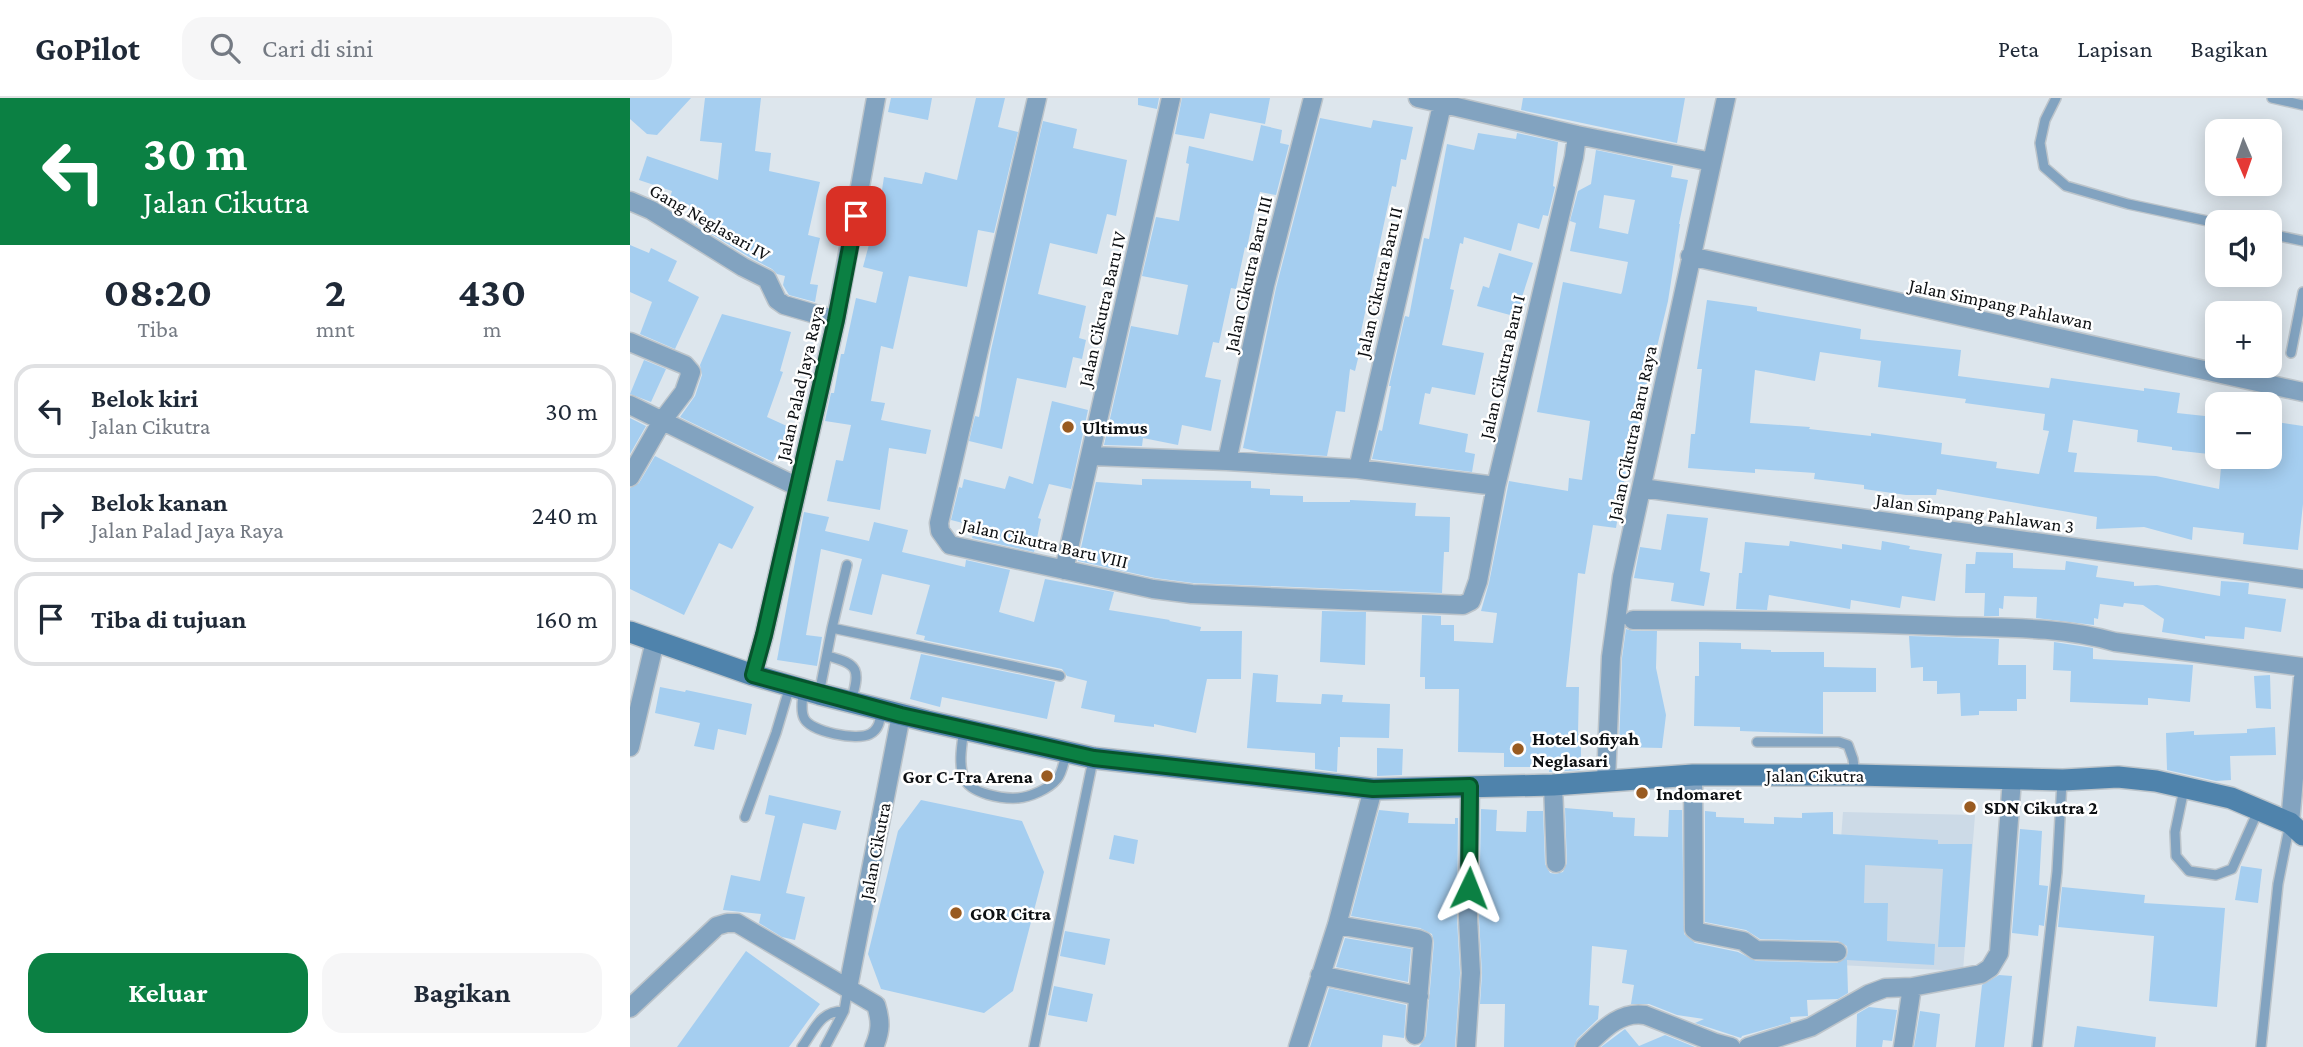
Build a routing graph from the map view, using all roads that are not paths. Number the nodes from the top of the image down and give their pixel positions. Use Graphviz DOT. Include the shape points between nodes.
graph roads {
  1 [pos="876,98"];
  2 [pos="1037,98"];
  3 [pos="1171,98"];
  4 [pos="1313,98"];
  5 [pos="1419,98"];
  6 [pos="1726,98"];
  7 [pos="2056,98"];
  8 [pos="2272,98"];
  9 [pos="1442,105"];
  10 [pos="2303,105"];
  11 [pos="1577,135"];
  12 [pos="1712,162"];
  13 [pos="630,201"];
  14 [pos="2205,220"];
  15 [pos="2282,237"];
  16 [pos="2303,241"];
  17 [pos="1690,257"];
  18 [pos="2303,292"];
  19 [pos="836,320"];
  20 [pos="630,342"];
  21 [pos="2291,353"];
  22 [pos="2303,392"];
  23 [pos="630,405"];
  24 [pos="662,421"];
  25 [pos="1091,456"];
  26 [pos="1227,461"];
  27 [pos="1358,469"];
  28 [pos="630,477"];
  29 [pos="798,486"];
  30 [pos="1496,486"];
  31 [pos="1642,488"];
  32 [pos="847,565"];
  33 [pos="1064,569"];
  34 [pos="2303,579"];
  35 [pos="1463,605"];
  36 [pos="1633,620"];
  37 [pos="832,628"];
  38 [pos="630,632"];
  39 [pos="655,641"];
  40 [pos="827,656"];
  41 [pos="2303,667"];
  42 [pos="753,675"];
  43 [pos="1060,676"];
  44 [pos="2303,678"];
  45 [pos="804,690"];
  46 [pos="851,702"];
  47 [pos="891,712"];
  48 [pos="964,729"];
  49 [pos="1757,742"];
  50 [pos="630,747"];
  51 [pos="1067,752"];
  52 [pos="1094,758"];
  53 [pos="1693,775"];
  54 [pos="1855,775"];
  55 [pos="2011,779"];
  56 [pos="2063,780"];
  57 [pos="1606,782"];
  58 [pos="1553,785"];
  59 [pos="1470,786"];
  60 [pos="2185,788"];
  61 [pos="1373,789"];
  62 [pos="2259,809"];
  63 [pos="745,817"];
  64 [pos="2296,829"];
  65 [pos="1556,863"];
  66 [pos="1337,925"];
  67 [pos="1837,952"];
  68 [pos="1320,975"];
  69 [pos="1912,986"];
  70 [pos="848,988"];
  71 [pos="1419,996"];
  72 [pos="630,1008"];
  73 [pos="844,1011"];
  74 [pos="1415,1035"];
  75 [pos="1761,1045"];
  76 [pos="802,1047"];
  77 [pos="825,1047"];
  78 [pos="874,1047"];
  79 [pos="1034,1047"];
  80 [pos="1298,1047"];
  81 [pos="1466,1047"];
  82 [pos="1585,1047"];
  83 [pos="1731,1047"];
  84 [pos="1903,1047"];
  85 [pos="2037,1047"];
  86 [pos="2261,1047"];
  1 -- 19 [label="street, Jalan Palad Jaya Raya"];
  2 -- 33 [label="street, Jalan Cikutra Baru VIII" via="939,523 950,545"];
  3 -- 25 [label="street, Jalan Cikutra Baru IV"];
  4 -- 26 [label="street, Jalan Cikutra Baru III" via="1265,285"];
  5 -- 9 [label="street"];
  6 -- 12 [label="street, Jalan Cikutra Baru Raya"];
  7 -- 14 [label="lane" via="2040,143 2044,167 2066,186"];
  8 -- 10 [label="lane"];
  9 -- 11 [label="street"];
  9 -- 27 [label="street, Jalan Cikutra Baru II"];
  11 -- 12 [label="street"];
  11 -- 30 [label="street, Jalan Cikutra Baru I"];
  12 -- 17 [label="street, Jalan Cikutra Baru Raya"];
  13 -- 19 [label="street, Gang Neglasari IV" via="767,279 784,305"];
  15 -- 16 [label="lane"];
  17 -- 22 [label="street, Jalan Simpang Pahlawan"];
  17 -- 31 [label="street, Jalan Cikutra Baru Raya"];
  18 -- 21 [label="lane"];
  19 -- 29 [label="street, Jalan Palad Jaya Raya"];
  20 -- 24 [label="street" via="685,365 691,372 684,392"];
  23 -- 24 [label="street"];
  24 -- 28 [label="street"];
  24 -- 29 [label="street"];
  25 -- 26 [label="street"];
  25 -- 33 [label="street, Jalan Cikutra Baru IV"];
  26 -- 27 [label="street"];
  27 -- 30 [label="street"];
  29 -- 42 [label="street, Jalan Palad Jaya Raya"];
  30 -- 35 [label="street, Jalan Cikutra Baru I" via="1475,593"];
  31 -- 34 [label="street, Jalan Simpang Pahlawan 3"];
  31 -- 57 [label="street, Jalan Cikutra Baru Raya" via="1615,615"];
  32 -- 37 [label="lane"];
  33 -- 35 [label="street, Jalan Cikutra Baru VIII" via="1192,594"];
  36 -- 41 [label="street" via="1813,620 2047,629"];
  37 -- 40 [label="lane"];
  37 -- 43 [label="lane"];
  38 -- 39 [label="main road, Jalan Cikutra"];
  39 -- 42 [label="main road, Jalan Cikutra"];
  39 -- 50 [label="street"];
  40 -- 45 [label="lane"];
  40 -- 46 [label="lane" via="854,667 857,673"];
  42 -- 45 [label="main road, Jalan Cikutra"];
  44 -- 64 [label="street"];
  45 -- 46 [label="main road, Jalan Cikutra"];
  45 -- 47 [label="lane" via="804,720 814,729 857,737 870,734"];
  45 -- 63 [label="lane" via="776,733"];
  46 -- 47 [label="main road, Jalan Cikutra"];
  47 -- 48 [label="main road, Jalan Cikutra"];
  47 -- 70 [label="street, Jalan Cikutra"];
  48 -- 51 [label="main road, Jalan Cikutra"];
  48 -- 51 [label="lane" via="963,778 970,788 993,795 1018,798 1038,792 1058,779"];
  49 -- 54 [label="lane" via="1848,745"];
  51 -- 52 [label="main road, Jalan Cikutra"];
  52 -- 61 [label="main road, Jalan Cikutra"];
  52 -- 79 [label="lane"];
  53 -- 54 [label="main road, Jalan Cikutra"];
  53 -- 57 [label="main road, Jalan Cikutra"];
  53 -- 67 [label="street" via="1695,929 1743,941 1756,950"];
  54 -- 55 [label="main road, Jalan Cikutra"];
  55 -- 56 [label="main road, Jalan Cikutra"];
  55 -- 69 [label="street" via="2000,953 1981,974"];
  56 -- 60 [label="main road, Jalan Cikutra" via="2118,777"];
  56 -- 85 [label="lane"];
  57 -- 58 [label="main road, Jalan Cikutra"];
  58 -- 59 [label="main road, Jalan Cikutra"];
  58 -- 65 [label="street"];
  59 -- 61 [label="main road, Jalan Cikutra"];
  59 -- 81 [label="street" via="1471,973"];
  60 -- 62 [label="main road, Jalan Cikutra"];
  60 -- 62 [label="lane" via="2175,832 2176,856 2189,871 2216,876 2232,869"];
  61 -- 66 [label="street"];
  62 -- 64 [label="main road, Jalan Cikutra"];
  64 -- 86 [label="lane" via="2278,884"];
  66 -- 68 [label="street"];
  66 -- 71 [label="street" via="1423,941"];
  68 -- 71 [label="street"];
  68 -- 80 [label="street"];
  69 -- 75 [label="street" via="1869,994 1811,1027"];
  69 -- 84 [label="street"];
  70 -- 72 [label="street" via="737,923 727,923 701,940"];
  70 -- 73 [label="lane"];
  70 -- 78 [label="street" via="876,1005 881,1031"];
  71 -- 74 [label="street"];
  73 -- 76 [label="lane" via="823,1017"];
  73 -- 77 [label="lane"];
  82 -- 83 [label="street" via="1609,1024 1634,1013"];
}
